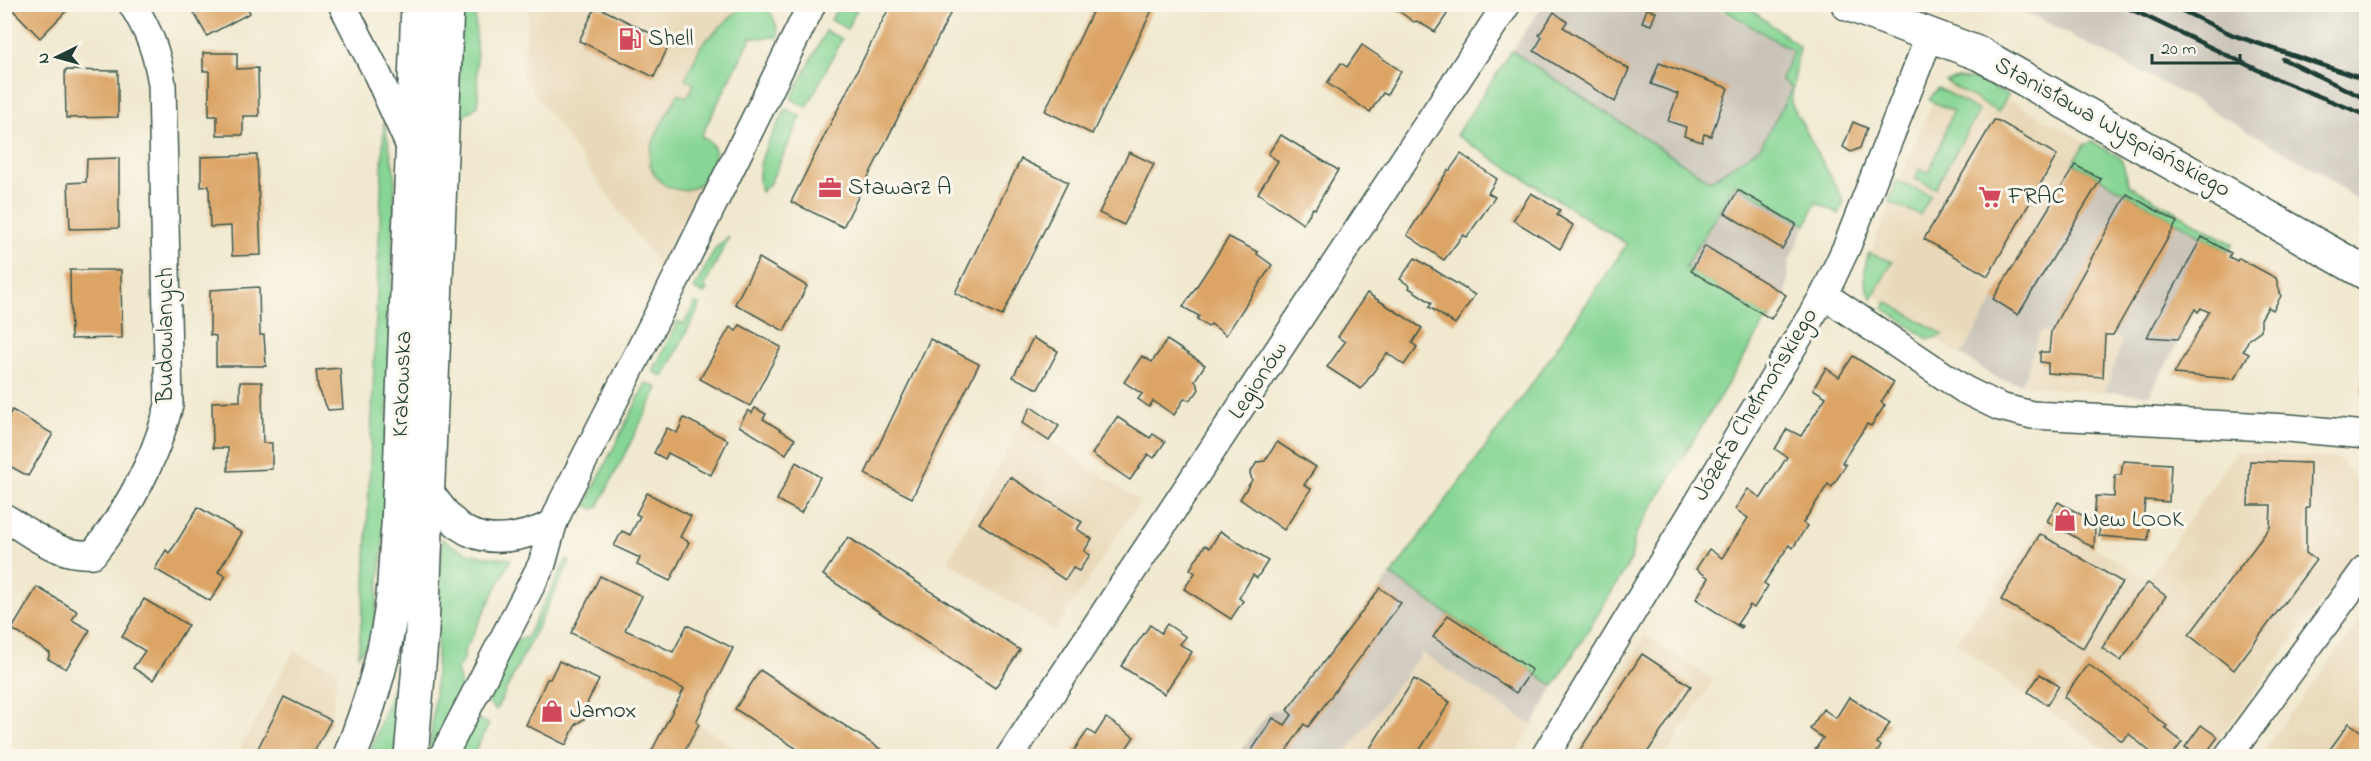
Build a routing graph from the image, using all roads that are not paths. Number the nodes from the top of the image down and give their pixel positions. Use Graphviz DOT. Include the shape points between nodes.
graph roads {
  1 [pos="132,4"];
  2 [pos="342,4"];
  3 [pos="418,4"];
  4 [pos="447,4"];
  5 [pos="812,4"];
  6 [pos="1507,4"];
  7 [pos="1848,4"];
  8 [pos="1930,35"];
  9 [pos="412,150"];
  10 [pos="2367,273"];
  11 [pos="1824,295"];
  12 [pos="2367,435"];
  13 [pos="428,490"];
  14 [pos="4,518"];
  15 [pos="554,524"];
  16 [pos="2367,568"];
  17 [pos="350,756"];
  18 [pos="411,756"];
  19 [pos="443,756"];
  20 [pos="1010,756"];
  21 [pos="1545,756"];
  22 [pos="2228,756"];
  1 -- 14 [label="street, Budowlanych" via="151,37 162,84 169,405 161,439 148,468 93,554 62,552"];
  2 -- 9 [label="street"];
  3 -- 9 [label="main road, Krakowska"];
  4 -- 13 [label="main road, Krakowska"];
  5 -- 15 [label="street"];
  6 -- 20 [label="street, Legionów"];
  7 -- 8 [label="main road, Stanisława Wyspiańskiego"];
  8 -- 10 [label="main road, Stanisława Wyspiańskiego" via="1980,54"];
  8 -- 11 [label="street, Józefa Chełmońskiego"];
  9 -- 17 [label="main road, Krakowska" via="393,596 373,690"];
  11 -- 12 [label="street" via="1965,390 2000,407 2032,415"];
  11 -- 21 [label="street, Józefa Chełmońskiego"];
  13 -- 15 [label="street" via="450,518 471,533 502,539 530,535"];
  13 -- 18 [label="main road, Krakowska" via="422,631"];
  15 -- 19 [label="street" via="542,564"];
  16 -- 22 [label="street"];
}
